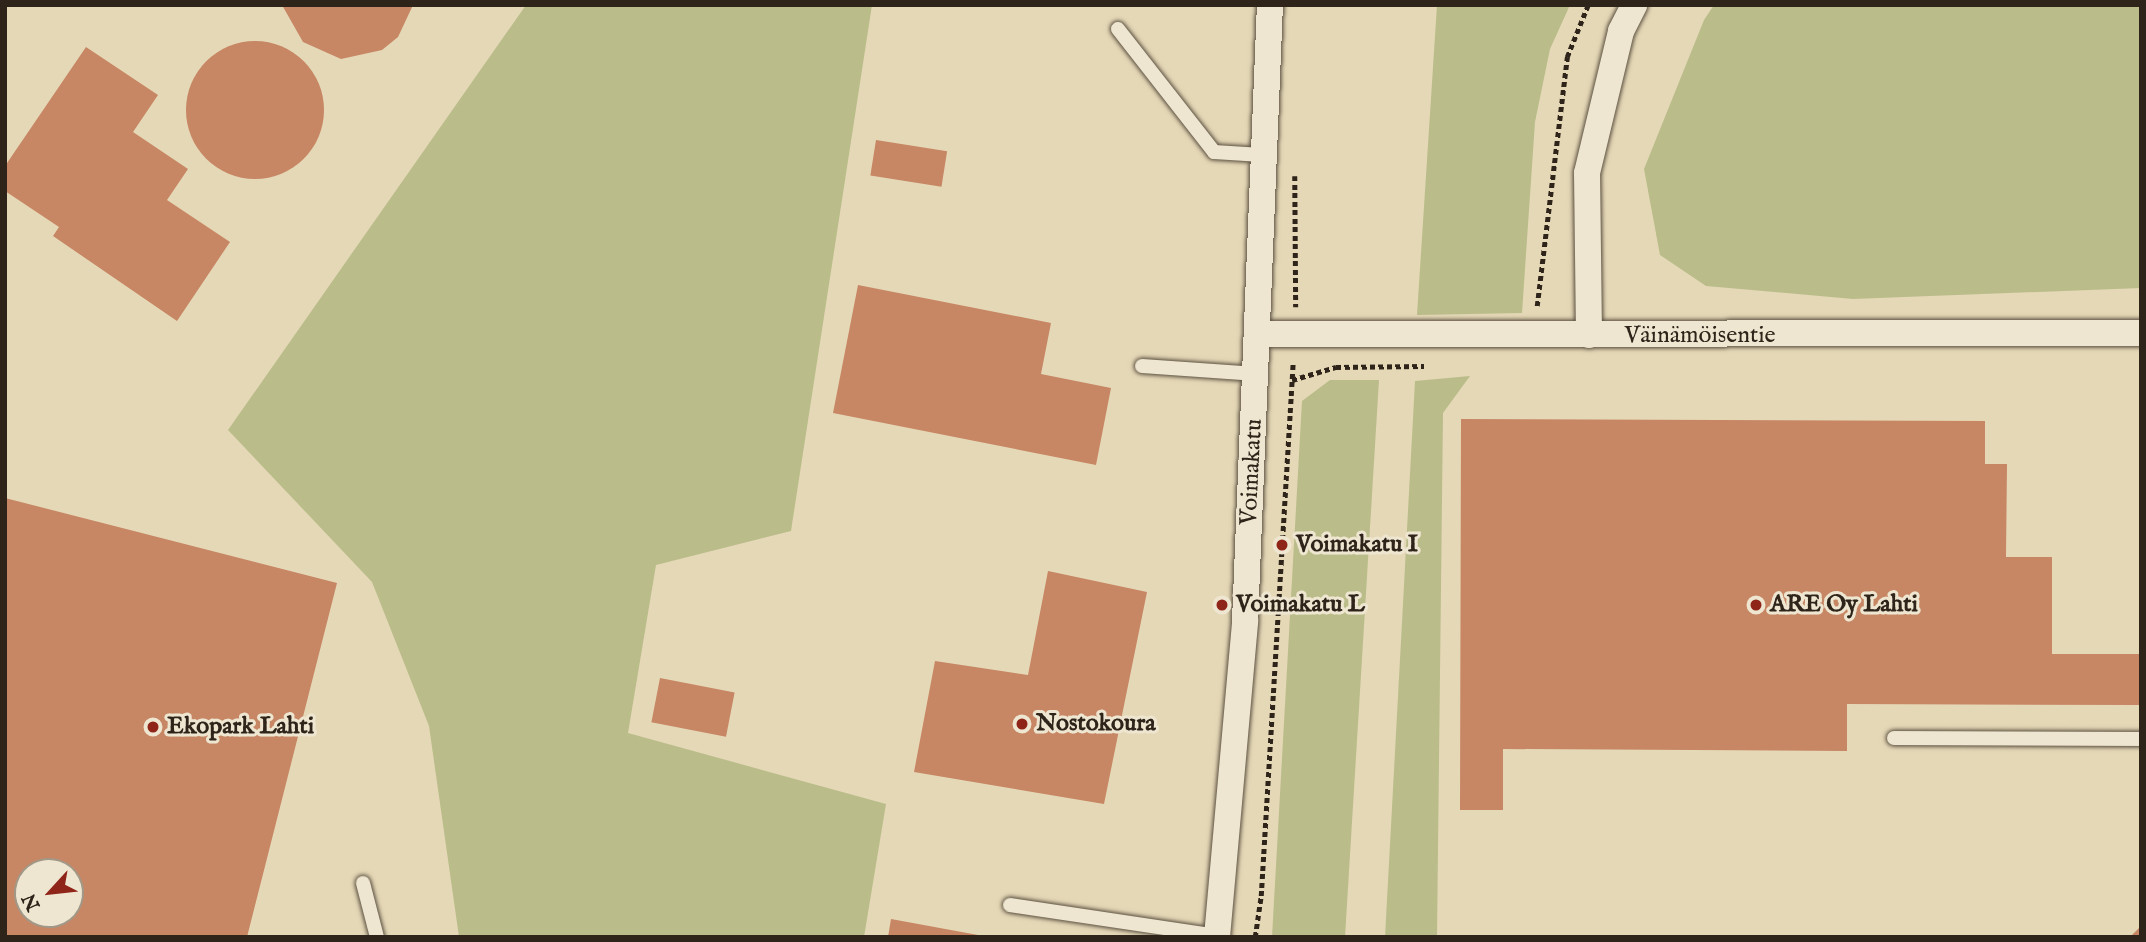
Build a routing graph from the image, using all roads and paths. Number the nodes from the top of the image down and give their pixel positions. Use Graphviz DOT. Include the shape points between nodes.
graph roads {
  1 [pos="1270,5"];
  2 [pos="1588,5"];
  3 [pos="1634,5"];
  4 [pos="1118,29"];
  5 [pos="1262,155"];
  6 [pos="1294,162"];
  7 [pos="2141,333"];
  8 [pos="1259,334"];
  9 [pos="1295,335"];
  10 [pos="1535,335"];
  11 [pos="1589,335"];
  12 [pos="1142,366"];
  13 [pos="1430,366"];
  14 [pos="1257,374"];
  15 [pos="1292,380"];
  16 [pos="1894,738"];
  17 [pos="2141,739"];
  18 [pos="363,883"];
  19 [pos="1010,905"];
  20 [pos="1217,936"];
  21 [pos="377,937"];
  22 [pos="1255,937"];
  1 -- 5 [label="street, Voimakatu"];
  2 -- 10 [label="path" via="1566,57"];
  3 -- 11 [label="street" via="1621,31 1587,173"];
  4 -- 5 [label="lane" via="1214,152"];
  5 -- 8 [label="street, Voimakatu"];
  6 -- 9 [label="path"];
  7 -- 11 [label="street, Väinämöisentie"];
  8 -- 9 [label="street, Väinämöisentie"];
  8 -- 14 [label="street, Voimakatu"];
  9 -- 10 [label="street, Väinämöisentie"];
  9 -- 15 [label="path"];
  10 -- 11 [label="street, Väinämöisentie"];
  12 -- 14 [label="lane"];
  13 -- 15 [label="path" via="1336,367"];
  14 -- 20 [label="street, Voimakatu" via="1245,621"];
  15 -- 22 [label="path"];
  16 -- 17 [label="lane"];
  18 -- 21 [label="lane"];
  19 -- 20 [label="lane"];
}
